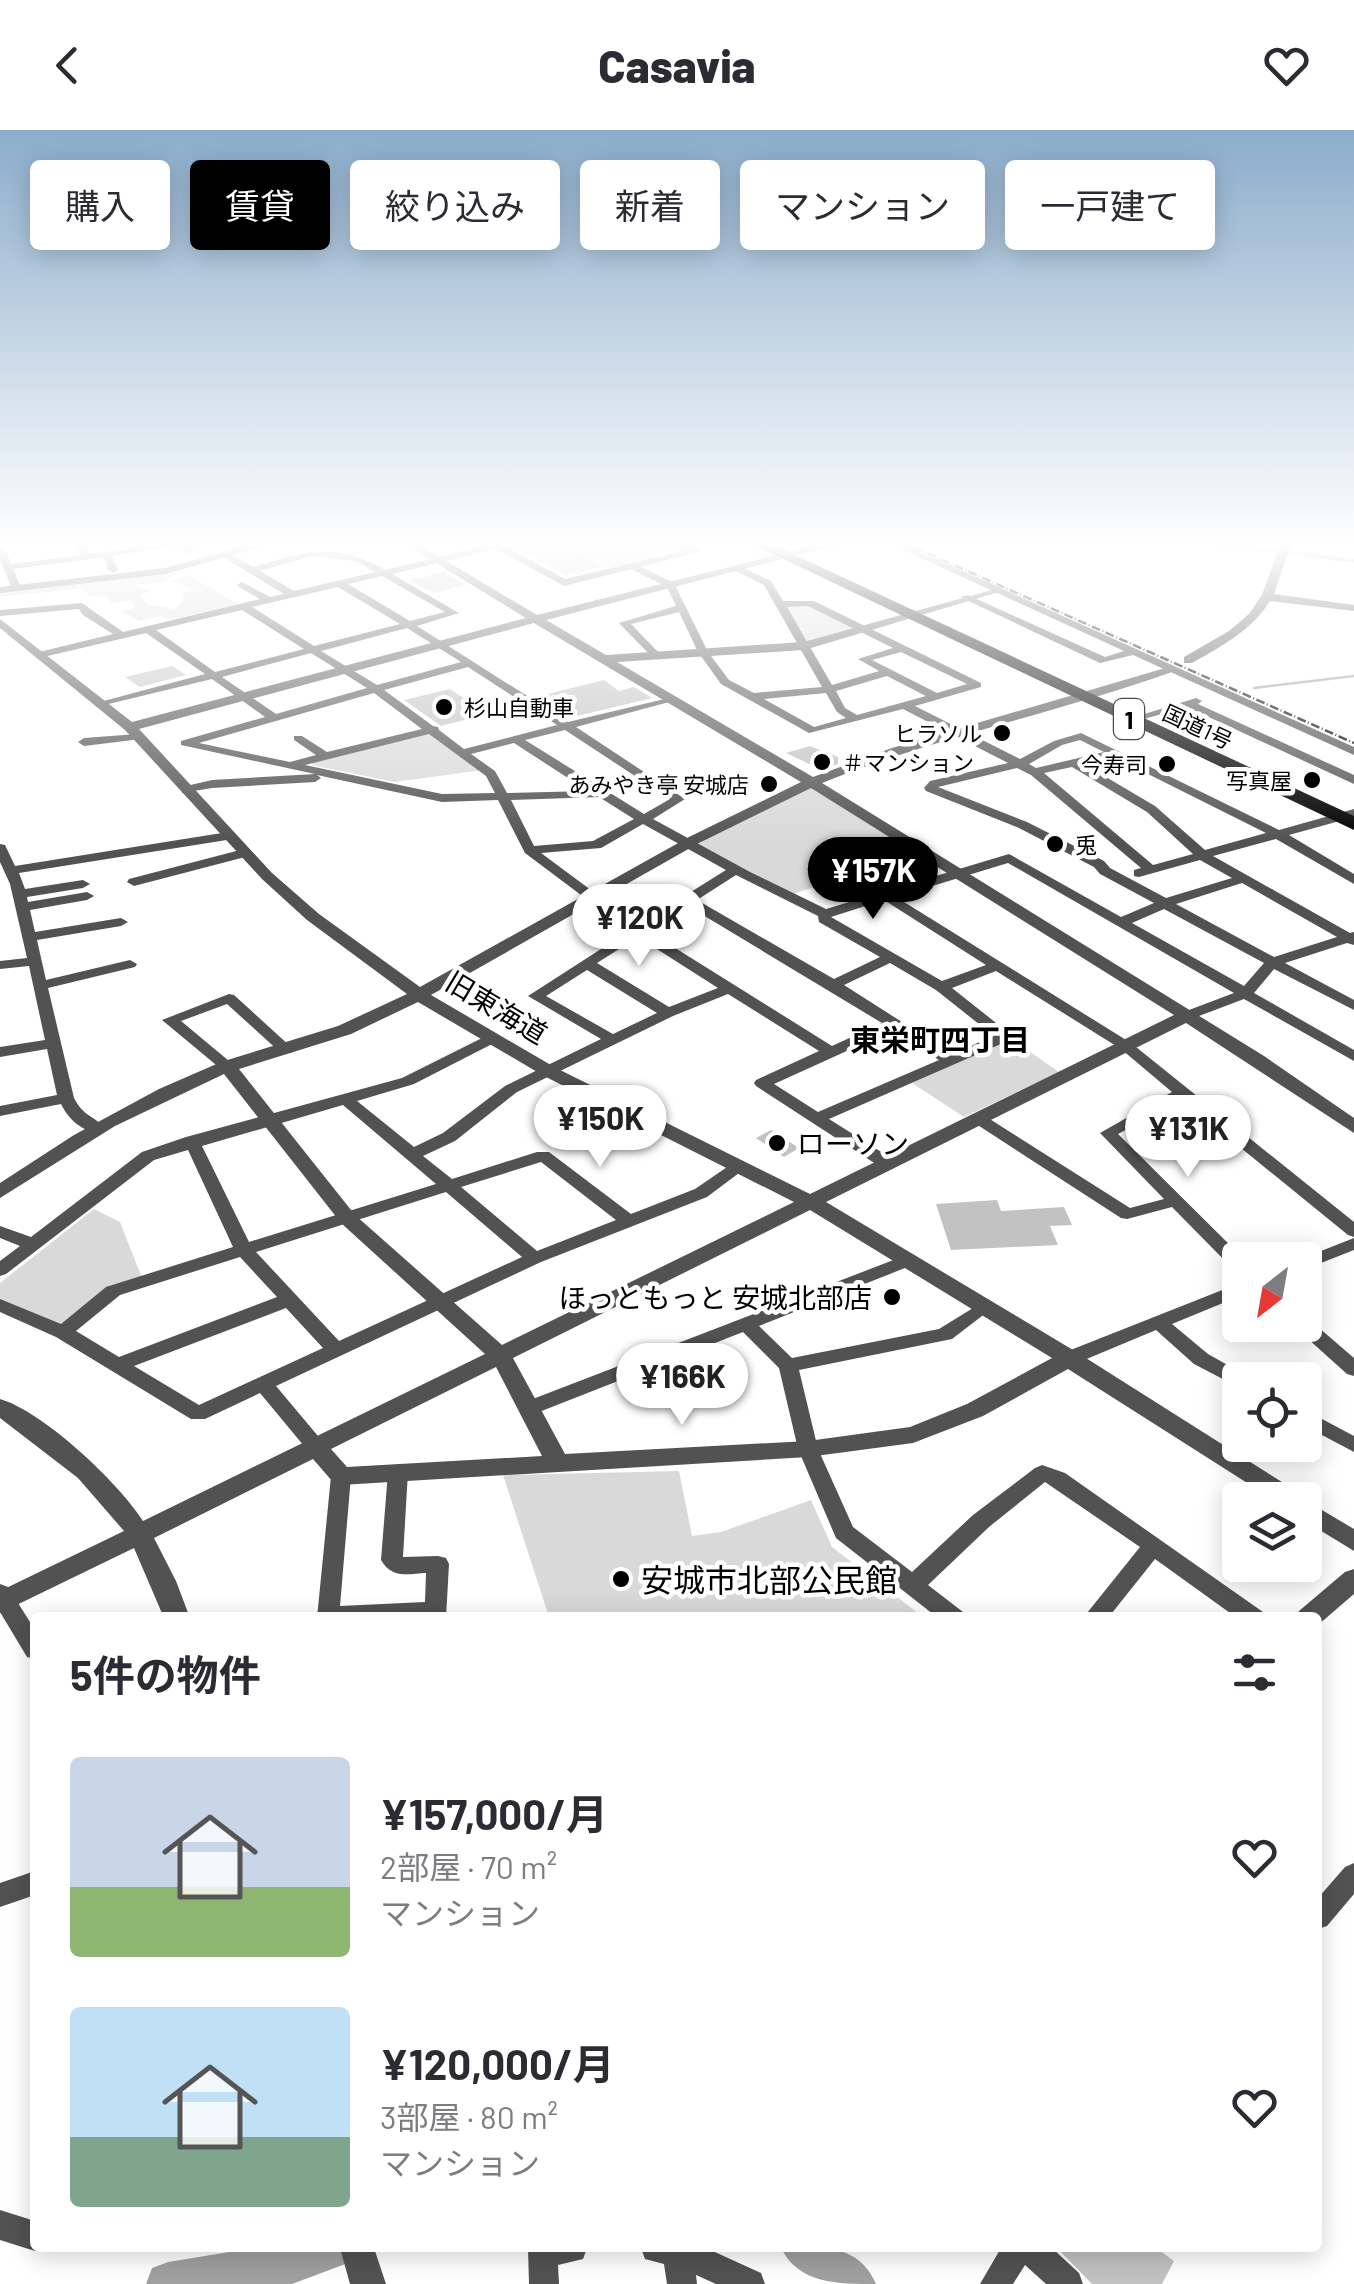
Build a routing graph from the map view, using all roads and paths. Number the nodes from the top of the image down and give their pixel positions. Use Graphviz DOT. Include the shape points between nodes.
graph roads {
  1 [pos="24,642"];
  2 [pos="98,642"];
  3 [pos="164,642"];
  4 [pos="301,642"];
  5 [pos="347,642"];
  6 [pos="436,642"];
  7 [pos="449,642"];
  8 [pos="574,642"];
  9 [pos="643,642"];
  10 [pos="698,642"];
  11 [pos="802,642"];
  12 [pos="819,642"];
  13 [pos="890,642"];
  14 [pos="979,642"];
  15 [pos="1062,642"];
  16 [pos="1110,642"];
  17 [pos="1218,642"];
  18 [pos="440,644"];
  19 [pos="804,646"];
  20 [pos="903,648"];
  21 [pos="314,650"];
  22 [pos="703,652"];
  23 [pos="1133,652"];
  24 [pos="40,655"];
  25 [pos="656,655"];
  26 [pos="603,659"];
  27 [pos="1188,660"];
  28 [pos="470,663"];
  29 [pos="1163,666"];
  30 [pos="346,669"];
  31 [pos="888,672"];
  32 [pos="212,676"];
  33 [pos="375,689"];
  34 [pos="830,689"];
  35 [pos="1096,692"];
  36 [pos="1224,692"];
  37 [pos="935,696"];
  38 [pos="751,697"];
  39 [pos="242,698"];
  40 [pos="669,699"];
  41 [pos="100,704"];
  42 [pos="1187,704"];
  43 [pos="904,705"];
  44 [pos="273,716"];
  45 [pos="1144,716"];
  46 [pos="855,718"];
  47 [pos="567,725"];
  48 [pos="434,730"];
  49 [pos="134,732"];
  50 [pos="960,732"];
  51 [pos="298,738"];
  52 [pos="516,739"];
  53 [pos="84,742"];
  54 [pos="1354,751"];
  55 [pos="465,752"];
  56 [pos="1115,753"];
  57 [pos="326,756"];
  58 [pos="1022,763"];
  59 [pos="1076,764"];
  60 [pos="290,766"];
  61 [pos="1035,772"];
  62 [pos="324,773"];
  63 [pos="1354,780"];
  64 [pos="811,782"];
  65 [pos="186,790"];
  66 [pos="597,794"];
  67 [pos="504,796"];
  68 [pos="1350,817"];
  69 [pos="643,820"];
  70 [pos="228,836"];
  71 [pos="1281,836"];
  72 [pos="685,843"];
  73 [pos="0,848"];
  74 [pos="530,850"];
  75 [pos="244,853"];
  76 [pos="1206,857"];
  77 [pos="1150,869"];
  78 [pos="13,870"];
  79 [pos="733,871"];
  80 [pos="957,874"];
  81 [pos="1245,878"];
  82 [pos="1119,879"];
  83 [pos="1354,880"];
  84 [pos="134,882"];
  85 [pos="85,890"];
  86 [pos="886,896"];
  87 [pos="590,897"];
  88 [pos="20,900"];
  89 [pos="688,900"];
  90 [pos="1165,904"];
  91 [pos="825,914"];
  92 [pos="121,922"];
  93 [pos="1121,922"];
  94 [pos="638,931"];
  95 [pos="28,937"];
  96 [pos="1352,938"];
  97 [pos="890,958"];
  98 [pos="34,961"];
  99 [pos="1272,962"];
  100 [pos="586,963"];
  101 [pos="130,964"];
  102 [pos="0,965"];
  103 [pos="996,966"];
  104 [pos="833,985"];
  105 [pos="40,986"];
  106 [pos="941,987"];
  107 [pos="730,988"];
  108 [pos="1245,994"];
  109 [pos="419,996"];
  110 [pos="1354,1006"];
  111 [pos="668,1012"];
  112 [pos="1186,1016"];
  113 [pos="895,1023"];
  114 [pos="491,1038"];
  115 [pos="615,1041"];
  116 [pos="54,1043"];
  117 [pos="1126,1046"];
  118 [pos="286,1050"];
  119 [pos="0,1052"];
  120 [pos="831,1052"];
  121 [pos="1354,1056"];
  122 [pos="952,1061"];
  123 [pos="228,1066"];
  124 [pos="550,1072"];
  125 [pos="1183,1093"];
  126 [pos="66,1098"];
  127 [pos="348,1101"];
  128 [pos="0,1112"];
  129 [pos="816,1119"];
  130 [pos="979,1119"];
  131 [pos="267,1121"];
  132 [pos="1354,1127"];
  133 [pos="98,1128"];
  134 [pos="192,1142"];
  135 [pos="411,1155"];
  136 [pos="888,1164"];
  137 [pos="739,1167"];
  138 [pos="449,1186"];
  139 [pos="0,1192"];
  140 [pos="1176,1201"];
  141 [pos="812,1202"];
  142 [pos="348,1220"];
  143 [pos="628,1221"];
  144 [pos="1354,1231"];
  145 [pos="0,1232"];
  146 [pos="33,1244"];
  147 [pos="1354,1244"];
  148 [pos="1222,1248"];
  149 [pos="243,1249"];
  150 [pos="1322,1256"];
  151 [pos="535,1258"];
  152 [pos="908,1260"];
  153 [pos="0,1270"];
  154 [pos="1222,1296"];
  155 [pos="288,1300"];
  156 [pos="441,1301"];
  157 [pos="0,1305"];
  158 [pos="986,1306"];
  159 [pos="1158,1322"];
  160 [pos="746,1324"];
  161 [pos="62,1332"];
  162 [pos="1322,1340"];
  163 [pos="336,1350"];
  164 [pos="501,1356"];
  165 [pos="1070,1358"];
  166 [pos="116,1366"];
  167 [pos="788,1366"];
  168 [pos="1354,1368"];
  169 [pos="1222,1371"];
  170 [pos="264,1385"];
  171 [pos="0,1407"];
  172 [pos="532,1408"];
  173 [pos="1322,1427"];
  174 [pos="1354,1445"];
  175 [pos="316,1448"];
  176 [pos="808,1449"];
  177 [pos="557,1461"];
  178 [pos="398,1472"];
  179 [pos="341,1476"];
  180 [pos="1264,1482"];
  181 [pos="1322,1520"];
  182 [pos="142,1532"];
  183 [pos="1354,1542"];
  184 [pos="1154,1545"];
  185 [pos="1354,1579"];
  186 [pos="913,1584"];
  187 [pos="2,1598"];
  188 [pos="175,1612"];
  189 [pos="328,1612"];
  190 [pos="436,1612"];
  191 [pos="948,1612"];
  192 [pos="1099,1612"];
  193 [pos="1247,1612"];
  194 [pos="1315,1612"];
  195 [pos="30,1642"];
  196 [pos="1354,1875"];
  197 [pos="30,1885"];
  198 [pos="0,1894"];
  199 [pos="1322,1907"];
  200 [pos="0,2226"];
  201 [pos="30,2235"];
  202 [pos="358,2252"];
  203 [pos="541,2252"];
  204 [pos="667,2252"];
  205 [pos="673,2252"];
  206 [pos="1016,2252"];
  207 [pos="1034,2252"];
  208 [pos="368,2284"];
  209 [pos="544,2284"];
  210 [pos="682,2284"];
  211 [pos="750,2284"];
  212 [pos="996,2284"];
  213 [pos="1068,2284"];
  1 -- 24 [label="street, 旧東海道"];
  2 -- 24 [label="street"];
  3 -- 32 [label="street"];
  4 -- 21 [label="street"];
  5 -- 21 [label="street"];
  6 -- 18 [label="street"];
  7 -- 18 [label="street"];
  8 -- 26 [label="street"];
  9 -- 25 [label="street"];
  10 -- 22 [label="street"];
  11 -- 19 [label="street"];
  12 -- 19 [label="street"];
  13 -- 20 [label="street"];
  14 -- 35 [label="highway, 国道1号 / 1"];
  15 -- 23 [label="street" via="1104,661"];
  16 -- 23 [label="street"];
  17 -- 27 [label="street"];
  18 -- 28 [label="street"];
  18 -- 30 [label="street"];
  19 -- 22 [label="street"];
  19 -- 34 [label="street"];
  20 -- 31 [label="street" via="863,660"];
  20 -- 37 [label="street" via="977,685"];
  21 -- 30 [label="street"];
  21 -- 32 [label="street"];
  22 -- 25 [label="street"];
  22 -- 38 [label="street" via="725,682"];
  23 -- 29 [label="street"];
  24 -- 41 [label="street, 旧東海道"];
  25 -- 26 [label="street"];
  26 -- 40 [label="street"];
  28 -- 33 [label="street"];
  28 -- 47 [label="street"];
  29 -- 35 [label="street"];
  29 -- 36 [label="street"];
  30 -- 33 [label="street"];
  30 -- 39 [label="street"];
  31 -- 34 [label="street"];
  31 -- 37 [label="street"];
  32 -- 39 [label="street"];
  32 -- 41 [label="street"];
  33 -- 44 [label="street"];
  33 -- 48 [label="street"];
  34 -- 38 [label="street"];
  34 -- 46 [label="street" via="841,710"];
  35 -- 45 [label="highway, 国道1号 / 1"];
  35 -- 50 [label="street"];
  35 -- 68 [label="highway, 国道1号 / 1"];
  36 -- 42 [label="street"];
  36 -- 54 [label="street"];
  37 -- 43 [label="street"];
  38 -- 46 [label="street" via="813,732"];
  39 -- 44 [label="street"];
  39 -- 49 [label="street"];
  40 -- 47 [label="street"];
  40 -- 64 [label="street"];
  41 -- 49 [label="street, 旧東海道"];
  42 -- 45 [label="street"];
  42 -- 63 [label="street"];
  43 -- 46 [label="street"];
  43 -- 50 [label="street"];
  44 -- 60 [label="street" via="185,743"];
  45 -- 68 [label="highway, 国道1号 / 1"];
  47 -- 52 [label="street"];
  47 -- 69 [label="street" via="679,799"];
  48 -- 55 [label="street"];
  48 -- 57 [label="street"];
  49 -- 53 [label="street"];
  49 -- 65 [label="street, 旧東海道"];
  50 -- 58 [label="street"];
  50 -- 64 [label="street"];
  51 -- 57 [label="street"];
  52 -- 55 [label="street"];
  52 -- 66 [label="street"];
  55 -- 67 [label="street"];
  56 -- 58 [label="street" via="1081,736"];
  56 -- 59 [label="street"];
  56 -- 71 [label="street"];
  57 -- 60 [label="street"];
  58 -- 61 [label="street"];
  58 -- 82 [label="street" via="930,788 1023,825"];
  59 -- 61 [label="street"];
  59 -- 76 [label="street" via="1151,808"];
  60 -- 62 [label="street"];
  61 -- 77 [label="street"];
  62 -- 65 [label="street"];
  62 -- 67 [label="street" via="442,798"];
  64 -- 72 [label="street"];
  64 -- 80 [label="street"];
  65 -- 70 [label="street, 旧東海道"];
  66 -- 67 [label="street"];
  66 -- 69 [label="street"];
  67 -- 74 [label="street"];
  68 -- 71 [label="street"];
  69 -- 72 [label="street"];
  69 -- 74 [label="street" via="596,845"];
  70 -- 75 [label="street, 旧東海道"];
  70 -- 78 [label="street"];
  71 -- 76 [label="street"];
  71 -- 83 [label="street"];
  72 -- 79 [label="street"];
  72 -- 87 [label="street"];
  73 -- 78 [label="street"];
  74 -- 87 [label="street"];
  75 -- 84 [label="street"];
  75 -- 109 [label="street, 旧東海道" via="313,917"];
  76 -- 77 [label="street"];
  76 -- 81 [label="street"];
  77 -- 82 [label="street"];
  78 -- 88 [label="street"];
  79 -- 89 [label="street"];
  79 -- 91 [label="street"];
  80 -- 86 [label="street"];
  80 -- 93 [label="street" via="1008,858"];
  80 -- 112 [label="street"];
  81 -- 90 [label="street"];
  81 -- 96 [label="street"];
  82 -- 90 [label="street"];
  85 -- 88 [label="street"];
  86 -- 91 [label="street"];
  86 -- 103 [label="street"];
  87 -- 94 [label="street"];
  87 -- 109 [label="street"];
  88 -- 95 [label="street"];
  89 -- 94 [label="street"];
  89 -- 104 [label="street"];
  90 -- 93 [label="street"];
  90 -- 99 [label="street"];
  91 -- 97 [label="street"];
  92 -- 95 [label="street"];
  93 -- 108 [label="street"];
  94 -- 100 [label="street"];
  94 -- 107 [label="street"];
  95 -- 98 [label="street"];
  96 -- 99 [label="street"];
  97 -- 104 [label="street"];
  97 -- 106 [label="street"];
  98 -- 102 [label="street"];
  98 -- 105 [label="street"];
  99 -- 108 [label="street"];
  99 -- 110 [label="street"];
  100 -- 111 [label="street"];
  100 -- 115 [label="street" via="536,996"];
  101 -- 105 [label="street"];
  103 -- 106 [label="street"];
  103 -- 117 [label="street"];
  104 -- 113 [label="street"];
  105 -- 116 [label="street"];
  106 -- 122 [label="street" via="1005,1037"];
  107 -- 111 [label="street"];
  107 -- 120 [label="street"];
  108 -- 112 [label="street"];
  108 -- 121 [label="street"];
  109 -- 114 [label="street, 旧東海道"];
  109 -- 118 [label="street"];
  111 -- 115 [label="street"];
  112 -- 117 [label="street"];
  112 -- 132 [label="street"];
  113 -- 120 [label="street"];
  113 -- 122 [label="street"];
  114 -- 124 [label="street, 旧東海道"];
  114 -- 127 [label="street" via="408,1082"];
  115 -- 124 [label="street"];
  116 -- 119 [label="street"];
  116 -- 126 [label="street"];
  117 -- 125 [label="street"];
  117 -- 130 [label="street"];
  118 -- 123 [label="street"];
  118 -- 123 [label="street" via="229,998 170,1020"];
  120 -- 129 [label="street" via="762,1083"];
  122 -- 129 [label="street"];
  123 -- 131 [label="street"];
  123 -- 133 [label="street"];
  124 -- 135 [label="street" via="511,1089 449,1137"];
  124 -- 137 [label="street, 旧東海道"];
  125 -- 140 [label="street" via="1108,1133"];
  125 -- 144 [label="street"];
  126 -- 128 [label="street"];
  126 -- 133 [label="street" via="76,1116"];
  127 -- 131 [label="street"];
  127 -- 135 [label="street"];
  129 -- 136 [label="street"];
  130 -- 136 [label="street"];
  130 -- 140 [label="street" via="1127,1214"];
  131 -- 134 [label="street"];
  131 -- 142 [label="street"];
  133 -- 139 [label="street"];
  134 -- 146 [label="street" via="148,1156"];
  134 -- 149 [label="street"];
  135 -- 138 [label="street"];
  136 -- 141 [label="street"];
  137 -- 141 [label="street, 旧東海道"];
  137 -- 143 [label="street" via="702,1192"];
  138 -- 142 [label="street"];
  138 -- 143 [label="street" via="543,1156"];
  138 -- 151 [label="street"];
  140 -- 148 [label="street"];
  141 -- 152 [label="street, 旧東海道"];
  141 -- 164 [label="street"];
  142 -- 149 [label="street"];
  142 -- 156 [label="street"];
  143 -- 151 [label="street"];
  145 -- 146 [label="street"];
  146 -- 153 [label="street"];
  147 -- 150 [label="street"];
  149 -- 155 [label="street"];
  149 -- 161 [label="street" via="113,1291"];
  151 -- 156 [label="street"];
  152 -- 158 [label="street, 旧東海道"];
  152 -- 160 [label="street"];
  154 -- 159 [label="street"];
  155 -- 163 [label="street"];
  155 -- 166 [label="street"];
  156 -- 163 [label="street"];
  156 -- 164 [label="street"];
  157 -- 161 [label="street"];
  158 -- 165 [label="street, 旧東海道"];
  158 -- 167 [label="street" via="945,1334"];
  159 -- 165 [label="street"];
  159 -- 169 [label="street"];
  160 -- 167 [label="street"];
  160 -- 172 [label="street"];
  161 -- 166 [label="street"];
  162 -- 168 [label="street"];
  163 -- 170 [label="street"];
  164 -- 172 [label="street"];
  164 -- 175 [label="street"];
  165 -- 176 [label="street" via="913,1435"];
  165 -- 180 [label="street, 旧東海道"];
  166 -- 170 [label="street" via="198,1414"];
  167 -- 176 [label="street"];
  170 -- 175 [label="street"];
  171 -- 182 [label="street" via="52,1441"];
  172 -- 177 [label="street"];
  173 -- 174 [label="street"];
  175 -- 179 [label="street"];
  175 -- 182 [label="street"];
  176 -- 177 [label="street"];
  176 -- 186 [label="street" via="844,1532"];
  177 -- 178 [label="street"];
  178 -- 179 [label="street"];
  178 -- 190 [label="street" via="392,1560 398,1566 438,1564"];
  179 -- 189 [label="street"];
  181 -- 183 [label="street"];
  182 -- 187 [label="street"];
  182 -- 188 [label="street"];
  184 -- 186 [label="street" via="1042,1473"];
  184 -- 192 [label="street"];
  184 -- 193 [label="street"];
  185 -- 194 [label="street"];
  186 -- 191 [label="street"];
  187 -- 195 [label="street"];
  196 -- 199 [label="street"];
  197 -- 198 [label="street"];
  200 -- 201 [label="street"];
  202 -- 208 [label="street"];
  203 -- 209 [label="street"];
  204 -- 210 [label="street"];
  205 -- 211 [label="street"];
  206 -- 212 [label="street"];
  207 -- 213 [label="street"];
}
